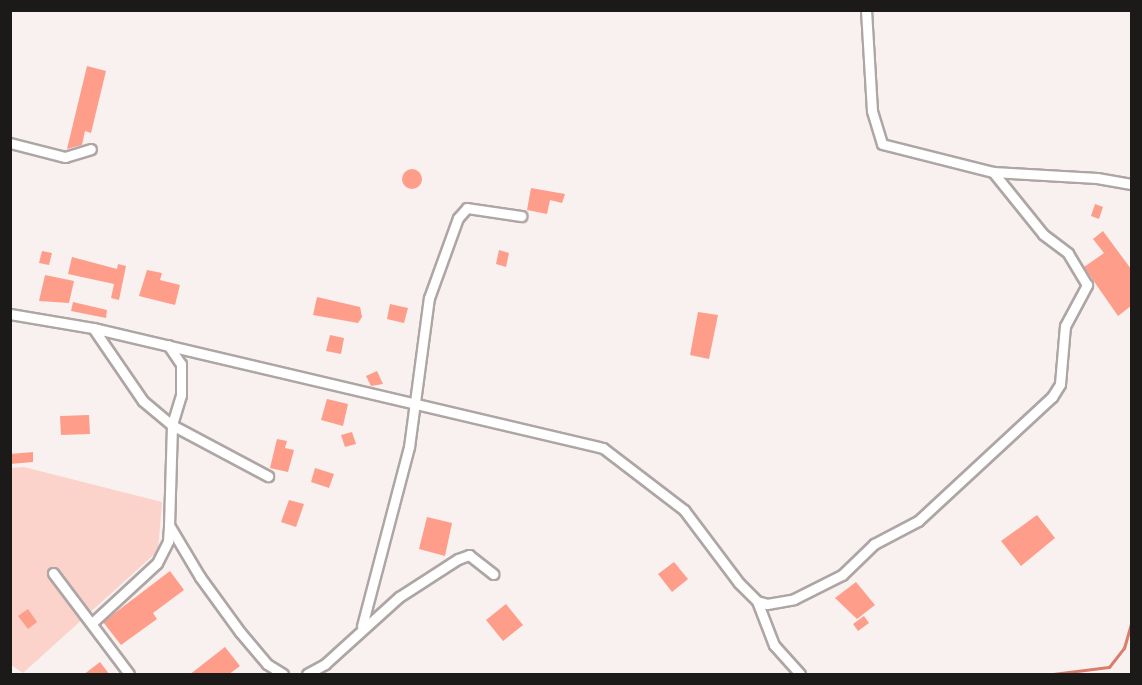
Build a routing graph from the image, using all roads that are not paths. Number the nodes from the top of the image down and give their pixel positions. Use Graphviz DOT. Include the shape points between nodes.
graph roads {
  1 [pos="866,10"];
  2 [pos="10,143"];
  3 [pos="91,149"];
  4 [pos="993,172"];
  5 [pos="1131,184"];
  6 [pos="521,216"];
  7 [pos="10,314"];
  8 [pos="93,328"];
  9 [pos="168,345"];
  10 [pos="418,403"];
  11 [pos="172,425"];
  12 [pos="268,476"];
  13 [pos="169,525"];
  14 [pos="53,573"];
  15 [pos="493,574"];
  16 [pos="757,601"];
  17 [pos="92,623"];
  18 [pos="362,626"];
  19 [pos="129,675"];
  20 [pos="283,675"];
  21 [pos="307,675"];
  22 [pos="800,675"];
  1 -- 4 [label="street" via="872,111 882,144"];
  2 -- 3 [label="street" via="65,157"];
  4 -- 5 [label="street" via="1097,178"];
  4 -- 16 [label="street" via="1042,234 1068,253 1087,285 1065,326 1060,384 1052,397 918,520 874,544 842,575 795,599"];
  6 -- 10 [label="street" via="467,208 458,218 429,298"];
  7 -- 8 [label="street"];
  8 -- 9 [label="street"];
  8 -- 11 [label="street" via="143,401"];
  9 -- 10 [label="street"];
  9 -- 11 [label="street" via="181,364 181,395"];
  10 -- 16 [label="street" via="603,448 684,510 732,575"];
  10 -- 18 [label="street"];
  11 -- 12 [label="street"];
  11 -- 13 [label="street"];
  13 -- 17 [label="street" via="168,541 157,563"];
  13 -- 20 [label="street" via="240,632 267,664"];
  14 -- 17 [label="street"];
  15 -- 18 [label="street" via="469,555 458,559"];
  16 -- 22 [label="street" via="774,645"];
  17 -- 19 [label="street"];
  18 -- 21 [label="street" via="325,664"];
}
